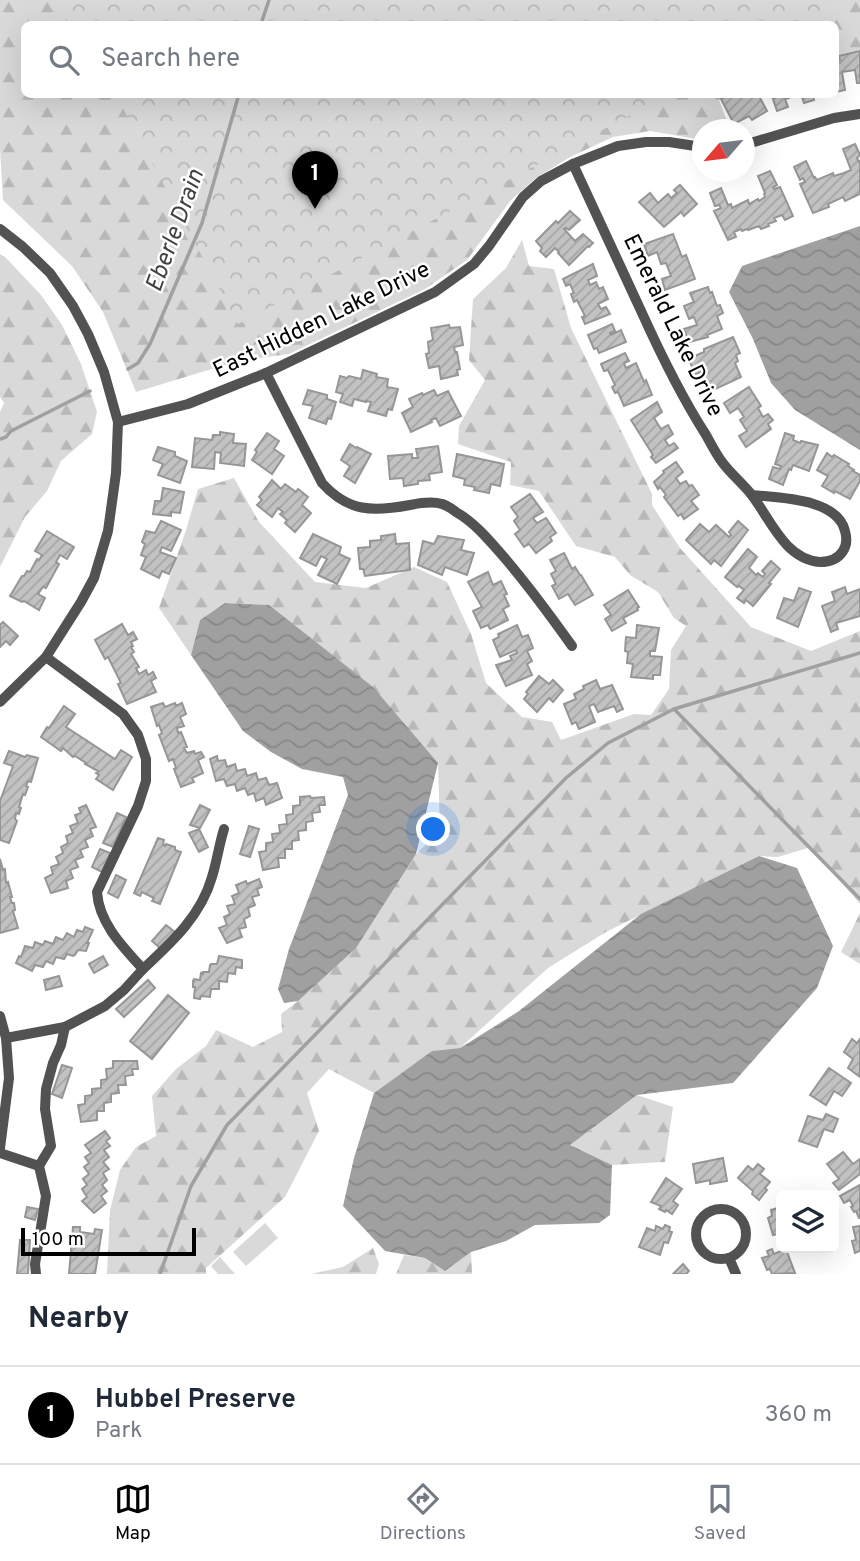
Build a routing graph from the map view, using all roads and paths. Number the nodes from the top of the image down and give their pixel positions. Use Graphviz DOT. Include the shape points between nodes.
graph roads {
  1 [pos="860,114"];
  2 [pos="755,142"];
  3 [pos="692,145"];
  4 [pos="573,164"];
  5 [pos="0,229"];
  6 [pos="266,373"];
  7 [pos="118,422"];
  8 [pos="752,495"];
  9 [pos="572,646"];
  10 [pos="46,657"];
  11 [pos="0,702"];
  12 [pos="224,829"];
  13 [pos="143,969"];
  14 [pos="0,1016"];
  15 [pos="65,1027"];
  16 [pos="6,1038"];
  17 [pos="0,1148"];
  18 [pos="0,1153"];
  19 [pos="39,1166"];
  20 [pos="729,1258"];
  21 [pos="36,1274"];
  22 [pos="736,1274"];
  1 -- 2 [label="street"];
  3 -- 4 [label="street, East Hidden Lake Drive" via="646,142 618,146"];
  4 -- 6 [label="street, East Hidden Lake Drive" via="523,197 474,264 435,292"];
  4 -- 8 [label="street, Emerald Lake Drive" via="689,408 723,463"];
  5 -- 7 [label="street" via="50,273 73,306 97,355"];
  6 -- 7 [label="street, East Hidden Lake Drive" via="188,404"];
  6 -- 9 [label="street" via="321,483 333,496 367,509 442,503 486,536"];
  7 -- 10 [label="street" via="116,473 102,556 81,602"];
  8 -- 8 [label="street, Emerald Lake Drive" via="769,524 798,553 825,562 842,553 846,544 843,524 829,510 808,502"];
  10 -- 11 [label="street"];
  10 -- 13 [label="street" via="123,714 138,735 146,759 146,781 138,806 97,892 107,924"];
  12 -- 13 [label="street" via="212,879 198,910 176,939"];
  13 -- 15 [label="street" via="105,1006"];
  14 -- 16 [label="street"];
  15 -- 16 [label="street"];
  15 -- 19 [label="street" via="46,1089 51,1146"];
  16 -- 17 [label="street" via="9,1078"];
  18 -- 19 [label="street"];
  19 -- 21 [label="street" via="46,1196"];
  20 -- 20 [label="street" via="743,1245 744,1226 732,1212 712,1211 698,1223 697,1242 710,1256"];
  20 -- 22 [label="street"];
}
